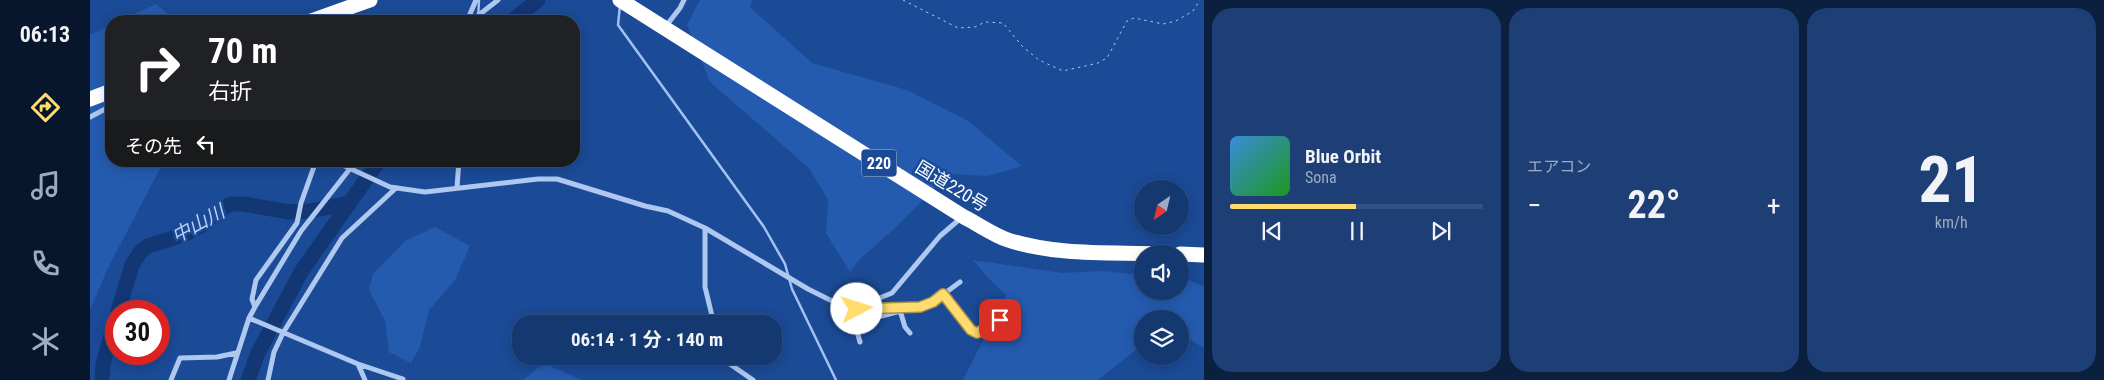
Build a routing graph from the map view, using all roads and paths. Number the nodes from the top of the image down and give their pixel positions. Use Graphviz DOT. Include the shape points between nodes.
graph roads {
  1 [pos="370,0"];
  2 [pos="476,0"];
  3 [pos="498,0"];
  4 [pos="620,0"];
  5 [pos="684,0"];
  6 [pos="902,0"];
  7 [pos="1200,0"];
  8 [pos="328,15"];
  9 [pos="470,15"];
  10 [pos="479,15"];
  11 [pos="664,28"];
  12 [pos="105,93"];
  13 [pos="90,98"];
  14 [pos="105,109"];
  15 [pos="90,117"];
  16 [pos="314,167"];
  17 [pos="345,167"];
  18 [pos="353,167"];
  19 [pos="459,167"];
  20 [pos="351,170"];
  21 [pos="457,187"];
  22 [pos="396,188"];
  23 [pos="964,217"];
  24 [pos="705,228"];
  25 [pos="1134,253"];
  26 [pos="1189,254"];
  27 [pos="1204,255"];
  28 [pos="960,282"];
  29 [pos="943,294"];
  30 [pos="858,306"];
  31 [pos="255,307"];
  32 [pos="900,309"];
  33 [pos="712,315"];
  34 [pos="251,319"];
  35 [pos="1000,320"];
  36 [pos="875,321"];
  37 [pos="282,333"];
  38 [pos="910,334"];
  39 [pos="860,342"];
  40 [pos="236,353"];
  41 [pos="358,364"];
  42 [pos="731,365"];
  43 [pos="403,379"];
  44 [pos="171,380"];
  45 [pos="229,380"];
  46 [pos="268,380"];
  47 [pos="365,380"];
  48 [pos="753,380"];
  1 -- 8 [label="highway"];
  2 -- 9 [label="street"];
  3 -- 10 [label="street"];
  4 -- 11 [label="highway, 国道220号 / 220"];
  5 -- 11 [label="street"];
  6 -- 7 [label="path" via="958,28 975,27 984,22 1003,22 1023,47 1039,60 1063,71 1107,58 1127,21 1134,18 1163,24 1176,21 1193,11"];
  11 -- 23 [label="highway, 国道220号 / 220"];
  12 -- 13 [label="highway"];
  14 -- 15 [label="street"];
  16 -- 31 [label="street" via="297,223 256,280 252,299"];
  17 -- 20 [label="street"];
  18 -- 20 [label="street"];
  19 -- 21 [label="street"];
  20 -- 22 [label="street"];
  20 -- 31 [label="street" via="301,231"];
  21 -- 22 [label="street" via="424,192"];
  21 -- 24 [label="street" via="557,179 668,211"];
  22 -- 37 [label="street" via="342,238"];
  23 -- 25 [label="highway, 国道220号 / 220" via="1006,239 1036,248"];
  23 -- 30 [label="street" via="940,236 892,293"];
  24 -- 30 [label="street" via="808,289 830,300"];
  24 -- 33 [label="street" via="705,287"];
  26 -- 27 [label="highway"];
  28 -- 29 [label="street"];
  29 -- 32 [label="street" via="920,307"];
  29 -- 35 [label="street" via="971,330 977,333"];
  30 -- 32 [label="street"];
  30 -- 39 [label="street" via="856,328"];
  31 -- 34 [label="street"];
  32 -- 36 [label="street"];
  32 -- 38 [label="street"];
  34 -- 37 [label="street"];
  34 -- 40 [label="street"];
  37 -- 41 [label="street"];
  37 -- 46 [label="street" via="271,361"];
  40 -- 44 [label="street" via="180,358"];
  40 -- 45 [label="street"];
  41 -- 43 [label="street"];
  41 -- 47 [label="street"];
  42 -- 48 [label="street"];
}
